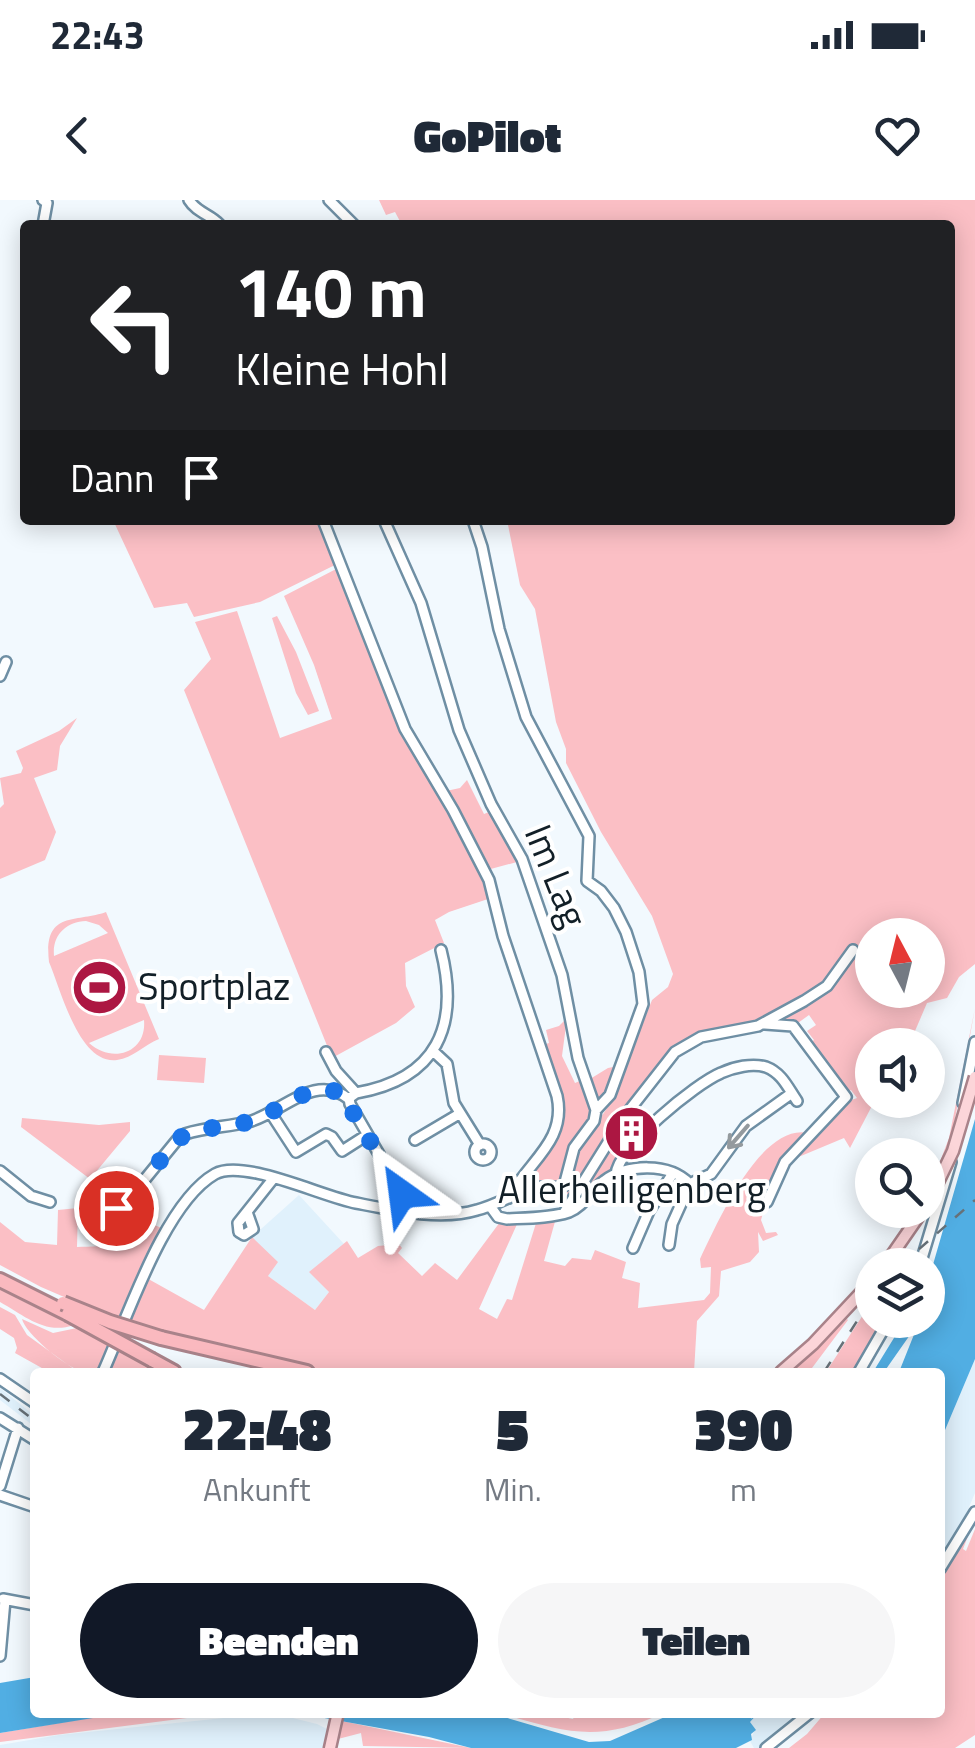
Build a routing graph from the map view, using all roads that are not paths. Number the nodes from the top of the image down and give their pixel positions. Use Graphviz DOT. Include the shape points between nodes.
graph roads {
  1 [pos="190,200"];
  2 [pos="329,200"];
  3 [pos="200,212"];
  4 [pos="202,220"];
  5 [pos="215,220"];
  6 [pos="349,220"];
  7 [pos="325,525"];
  8 [pos="386,525"];
  9 [pos="474,525"];
  10 [pos="6,662"];
  11 [pos="0,676"];
  12 [pos="441,950"];
  13 [pos="853,950"];
  14 [pos="758,1026"];
  15 [pos="975,1042"];
  16 [pos="432,1051"];
  17 [pos="326,1052"];
  18 [pos="975,1076"];
  19 [pos="352,1096"];
  20 [pos="596,1110"];
  21 [pos="270,1112"];
  22 [pos="459,1114"];
  23 [pos="367,1135"];
  24 [pos="415,1140"];
  25 [pos="480,1145"];
  26 [pos="342,1151"];
  27 [pos="339,1162"];
  28 [pos="945,1165"];
  29 [pos="0,1171"];
  30 [pos="673,1173"];
  31 [pos="616,1174"];
  32 [pos="272,1179"];
  33 [pos="688,1185"];
  34 [pos="509,1198"];
  35 [pos="50,1202"];
  36 [pos="102,1202"];
  37 [pos="767,1202"];
  38 [pos="490,1206"];
  39 [pos="404,1210"];
  40 [pos="247,1212"];
  41 [pos="564,1213"];
  42 [pos="669,1244"];
  43 [pos="634,1248"];
  44 [pos="925,1248"];
  45 [pos="0,1270"];
  46 [pos="0,1280"];
  47 [pos="855,1300"];
  48 [pos="64,1309"];
  49 [pos="878,1338"];
  50 [pos="105,1368"];
  51 [pos="167,1368"];
  52 [pos="275,1368"];
  53 [pos="785,1368"];
  54 [pos="860,1368"];
  55 [pos="0,1380"];
  56 [pos="30,1400"];
  57 [pos="0,1418"];
  58 [pos="18,1428"];
  59 [pos="30,1436"];
  60 [pos="0,1486"];
  61 [pos="0,1495"];
  62 [pos="30,1505"];
  63 [pos="975,1512"];
  64 [pos="945,1561"];
  65 [pos="2,1599"];
  66 [pos="30,1604"];
  67 [pos="0,1656"];
  68 [pos="337,1718"];
  69 [pos="804,1718"];
  70 [pos="330,1748"];
  71 [pos="766,1748"];
  1 -- 3 [label="street"];
  2 -- 6 [label="street"];
  3 -- 4 [label="street"];
  3 -- 5 [label="street"];
  7 -- 34 [label="street" via="405,729 489,880 557,1094 560,1116 551,1141"];
  8 -- 20 [label="street, Im Lag" via="421,603 458,730 522,859 562,976"];
  9 -- 20 [label="street" via="526,717 587,832 588,881 614,908 639,972 643,1011 610,1096"];
  10 -- 11 [label="street"];
  12 -- 16 [label="street" via="449,1009"];
  13 -- 14 [label="street" via="827,986"];
  14 -- 37 [label="street" via="794,1026 846,1098 786,1162"];
  14 -- 41 [label="street" via="701,1037 667,1059"];
  15 -- 44 [label="street"];
  16 -- 19 [label="street" via="390,1085"];
  16 -- 22 [label="street" via="447,1064"];
  17 -- 19 [label="street"];
  18 -- 28 [label="main road, bridge"];
  19 -- 21 [label="street" via="323,1090"];
  19 -- 23 [label="street"];
  20 -- 34 [label="street" via="574,1149 564,1186 535,1187"];
  21 -- 26 [label="street" via="296,1152 328,1134"];
  21 -- 36 [label="street" via="186,1134 128,1200 108,1210"];
  22 -- 24 [label="street"];
  22 -- 25 [label="street"];
  23 -- 26 [label="street"];
  23 -- 39 [label="street" via="402,1194"];
  26 -- 27 [label="street"];
  29 -- 35 [label="street"];
  30 -- 31 [label="street" via="645,1168"];
  30 -- 33 [label="street"];
  30 -- 43 [label="street"];
  31 -- 33 [label="street, one-way" via="620,1160 654,1124 717,1074 748,1066 779,1074 794,1097 746,1126 713,1172"];
  31 -- 41 [label="street"];
  32 -- 39 [label="street" via="352,1203"];
  32 -- 40 [label="street"];
  32 -- 50 [label="street" via="227,1170 194,1193 158,1247"];
  33 -- 42 [label="street"];
  34 -- 38 [label="street"];
  38 -- 39 [label="street" via="454,1213"];
  38 -- 41 [label="street" via="508,1219"];
  45 -- 48 [label="highway"];
  46 -- 48 [label="highway"];
  47 -- 53 [label="main road"];
  48 -- 51 [label="highway, bridge"];
  48 -- 52 [label="highway, bridge"];
  49 -- 54 [label="street"];
  55 -- 56 [label="street"];
  57 -- 58 [label="street"];
  58 -- 59 [label="street"];
  58 -- 60 [label="street"];
  61 -- 62 [label="street"];
  63 -- 64 [label="street"];
  65 -- 66 [label="street"];
  65 -- 67 [label="street"];
  68 -- 70 [label="main road"];
  69 -- 71 [label="street"];
}
